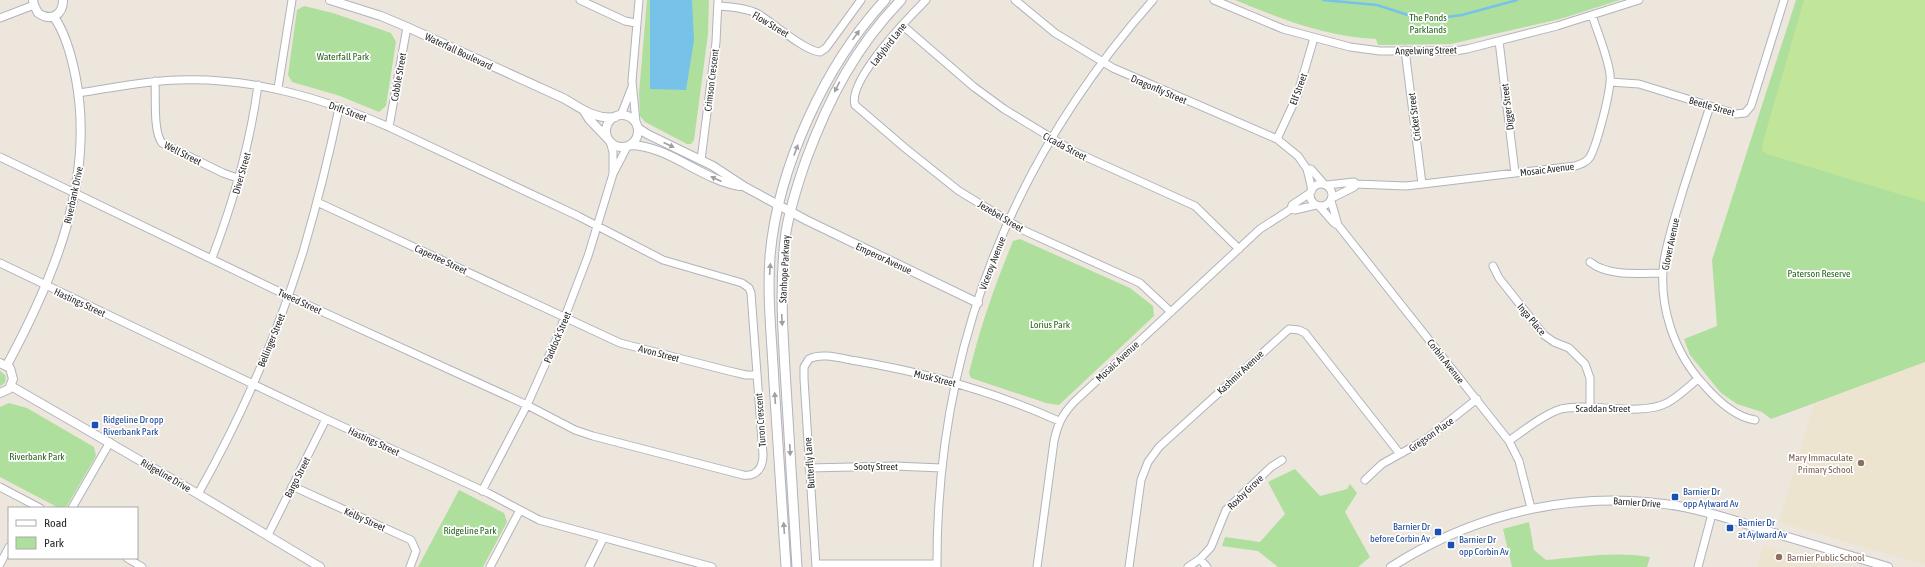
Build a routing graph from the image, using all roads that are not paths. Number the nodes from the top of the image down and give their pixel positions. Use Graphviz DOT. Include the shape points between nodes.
graph roads {
  1 [pos="63,0"];
  2 [pos="292,0"];
  3 [pos="330,0"];
  4 [pos="580,0"];
  5 [pos="639,0"];
  6 [pos="861,0"];
  7 [pos="885,0"];
  8 [pos="901,0"];
  9 [pos="926,0"];
  10 [pos="1015,0"];
  11 [pos="1153,0"];
  12 [pos="1214,0"];
  13 [pos="1639,0"];
  14 [pos="1784,0"];
  15 [pos="33,3"];
  16 [pos="354,3"];
  17 [pos="718,3"];
  18 [pos="1592,16"];
  19 [pos="54,17"];
  20 [pos="0,18"];
  21 [pos="636,23"];
  22 [pos="902,25"];
  23 [pos="407,27"];
  24 [pos="1314,38"];
  25 [pos="1499,41"];
  26 [pos="1405,50"];
  27 [pos="1102,62"];
  28 [pos="155,81"];
  29 [pos="1610,82"];
  30 [pos="258,85"];
  31 [pos="632,87"];
  32 [pos="278,88"];
  33 [pos="855,92"];
  34 [pos="79,93"];
  35 [pos="1710,106"];
  36 [pos="339,108"];
  37 [pos="584,112"];
  38 [pos="618,116"];
  39 [pos="637,125"];
  40 [pos="389,128"];
  41 [pos="1050,139"];
  42 [pos="1278,139"];
  43 [pos="609,140"];
  44 [pos="628,146"];
  45 [pos="0,157"];
  46 [pos="701,160"];
  47 [pos="1307,169"];
  48 [pos="1515,173"];
  49 [pos="613,174"];
  50 [pos="240,180"];
  51 [pos="1356,184"];
  52 [pos="1422,184"];
  53 [pos="1325,185"];
  54 [pos="745,187"];
  55 [pos="1311,191"];
  56 [pos="75,193"];
  57 [pos="1332,199"];
  58 [pos="317,202"];
  59 [pos="1317,205"];
  60 [pos="778,206"];
  61 [pos="1291,209"];
  62 [pos="791,212"];
  63 [pos="1008,221"];
  64 [pos="1338,225"];
  65 [pos="598,226"];
  66 [pos="1239,249"];
  67 [pos="212,258"];
  68 [pos="1590,262"];
  69 [pos="0,263"];
  70 [pos="1493,266"];
  71 [pos="1663,273"];
  72 [pos="45,286"];
  73 [pos="288,296"];
  74 [pos="978,303"];
  75 [pos="1171,312"];
  76 [pos="566,316"];
  77 [pos="807,360"];
  78 [pos="3,364"];
  79 [pos="756,375"];
  80 [pos="1698,379"];
  81 [pos="955,383"];
  82 [pos="252,384"];
  83 [pos="11,386"];
  84 [pos="0,393"];
  85 [pos="1477,400"];
  86 [pos="527,405"];
  87 [pos="1590,408"];
  88 [pos="326,419"];
  89 [pos="1756,420"];
  90 [pos="1059,421"];
  91 [pos="1509,441"];
  92 [pos="110,442"];
  93 [pos="1400,454"];
  94 [pos="1282,460"];
  95 [pos="809,468"];
  96 [pos="942,468"];
  97 [pos="1365,480"];
  98 [pos="292,486"];
  99 [pos="0,487"];
  100 [pos="482,491"];
  101 [pos="198,494"];
  102 [pos="32,506"];
  103 [pos="73,507"];
  104 [pos="1531,508"];
  105 [pos="520,510"];
  106 [pos="1712,514"];
  107 [pos="268,535"];
  108 [pos="602,539"];
  109 [pos="8,549"];
  110 [pos="129,559"];
  111 [pos="1200,559"];
  112 [pos="0,564"];
  113 [pos="318,566"];
  114 [pos="816,566"];
  115 [pos="937,566"];
  116 [pos="142,567"];
  117 [pos="410,567"];
  118 [pos="490,567"];
  119 [pos="589,567"];
  120 [pos="712,567"];
  121 [pos="786,567"];
  122 [pos="797,567"];
  123 [pos="1037,567"];
  124 [pos="1129,567"];
  125 [pos="1188,567"];
  126 [pos="1207,567"];
  127 [pos="1391,567"];
  128 [pos="1698,567"];
  129 [pos="1888,567"];
  1 -- 19 [label="street" via="61,10"];
  2 -- 32 [label="street"];
  3 -- 16 [label="street, Waterfall Boulevard"];
  4 -- 21 [label="street" via="625,21"];
  5 -- 21 [label="street"];
  6 -- 17 [label="street, Flow Street" via="829,44 820,52 810,49 751,11"];
  60 -- 7 [label="main road, Stanhope Parkway, one-way" via="800,140 823,88 853,40"];
  8 -- 62 [label="main road, Stanhope Parkway, one-way" via="868,37 838,86 810,151"];
  9 -- 22 [label="street, Ladybird Lane"];
  10 -- 27 [label="street, Dragonfly Street" via="1055,33"];
  11 -- 27 [label="street, Viceroy Avenue"];
  12 -- 24 [label="street, Angelwing Street" via="1283,29"];
  13 -- 18 [label="street, Angelwing Street"];
  14 -- 35 [label="street, Beetle Street" via="1748,110 1736,114"];
  15 -- 19 [label="street" via="35,10 42,16"];
  15 -- 20 [label="street"];
  16 -- 23 [label="street, Waterfall Boulevard"];
  17 -- 46 [label="street, Crimson Crescent" via="716,42"];
  18 -- 25 [label="street, Angelwing Street"];
  18 -- 29 [label="street, Mosaic Avenue"];
  19 -- 34 [label="street, Riverbank Drive" via="68,46"];
  21 -- 31 [label="street"];
  22 -- 33 [label="street, Ladybird Lane" via="873,62"];
  22 -- 41 [label="street, Cicada Street" via="983,93"];
  23 -- 37 [label="street, Waterfall Boulevard" via="565,100"];
  23 -- 40 [label="street, Cobble Street"];
  24 -- 26 [label="street, Angelwing Street" via="1362,49"];
  24 -- 42 [label="street, Elf Street" via="1297,96"];
  25 -- 26 [label="street, Angelwing Street" via="1455,50"];
  25 -- 48 [label="street, Digger Street"];
  26 -- 52 [label="street, Cricket Street"];
  27 -- 41 [label="street, Viceroy Avenue"];
  27 -- 42 [label="street, Dragonfly Street"];
  28 -- 30 [label="street, Drift Street" via="210,80"];
  28 -- 34 [label="street, Drift Street"];
  28 -- 50 [label="street, Well Street" via="157,130 162,143"];
  29 -- 35 [label="street, Beetle Street" via="1639,84"];
  29 -- 48 [label="street, Mosaic Avenue" via="1608,100 1586,161 1574,166"];
  30 -- 32 [label="street, Drift Street"];
  30 -- 50 [label="street, Diver Street" via="254,117"];
  31 -- 38 [label="street"];
  31 -- 39 [label="street"];
  32 -- 36 [label="street, Drift Street"];
  33 -- 63 [label="street, Jezebel Street" via="854,101 858,108 904,148 959,191"];
  34 -- 56 [label="street, Riverbank Drive" via="82,145"];
  35 -- 71 [label="street, Glover Avenue" via="1670,233"];
  36 -- 40 [label="street, Drift Street"];
  36 -- 58 [label="street, Bellinger Street"];
  37 -- 38 [label="street, Waterfall Boulevard" via="604,117"];
  37 -- 43 [label="street, Waterfall Boulevard"];
  38 -- 39 [label="street" via="631,117"];
  38 -- 43 [label="street" via="610,121 607,127"];
  39 -- 44 [label="street" via="638,137"];
  39 -- 46 [label="street, one-way" via="647,134"];
  40 -- 65 [label="street, Drift Street"];
  41 -- 63 [label="street, Viceroy Avenue"];
  41 -- 66 [label="street, Cicada Street" via="1195,206"];
  42 -- 47 [label="street, Dragonfly Street" via="1298,156"];
  43 -- 44 [label="street" via="618,146"];
  43 -- 49 [label="street, Paddock Street" via="613,152"];
  44 -- 49 [label="street, Paddock Street"];
  54 -- 44 [label="street, one-way" via="716,179 658,151 643,146"];
  45 -- 56 [label="street, Tweed Street"];
  46 -- 54 [label="street"];
  47 -- 53 [label="street, Dragonfly Street"];
  47 -- 55 [label="street, Dragonfly Street"];
  48 -- 52 [label="street, Mosaic Avenue"];
  49 -- 65 [label="street, Paddock Street"];
  50 -- 67 [label="street, Diver Street"];
  51 -- 52 [label="street, Mosaic Avenue"];
  51 -- 53 [label="street, Mosaic Avenue" via="1354,182"];
  51 -- 57 [label="street"];
  53 -- 55 [label="street" via="1316,185"];
  53 -- 57 [label="street" via="1332,191"];
  54 -- 60 [label="street"];
  55 -- 59 [label="street" via="1311,199"];
  55 -- 61 [label="street, Mosaic Avenue" via="1292,205"];
  56 -- 67 [label="street, Tweed Street"];
  56 -- 72 [label="street, Riverbank Drive" via="64,234"];
  57 -- 59 [label="street" via="1326,205"];
  57 -- 64 [label="street, Corbin Avenue"];
  58 -- 73 [label="street, Bellinger Street"];
  58 -- 76 [label="street, Capertee Street"];
  59 -- 61 [label="street, Mosaic Avenue"];
  59 -- 64 [label="street, Corbin Avenue"];
  60 -- 62 [label="street"];
  121 -- 60 [label="main road, Stanhope Parkway, one-way" via="768,288"];
  61 -- 66 [label="street, Mosaic Avenue" via="1265,225"];
  62 -- 74 [label="street, Emperor Avenue"];
  62 -- 122 [label="main road, Stanhope Parkway, one-way" via="783,259 782,294"];
  63 -- 74 [label="street, Viceroy Avenue"];
  63 -- 75 [label="street, Jezebel Street" via="1140,283"];
  64 -- 85 [label="street, Corbin Avenue"];
  65 -- 76 [label="street, Paddock Street"];
  65 -- 79 [label="street, Turon Crescent" via="669,263 747,286 751,293"];
  66 -- 75 [label="street, Mosaic Avenue"];
  67 -- 73 [label="street, Tweed Street"];
  68 -- 71 [label="street" via="1595,267 1612,271"];
  69 -- 72 [label="street, Hastings Street"];
  70 -- 87 [label="street, Inga Place" via="1499,278 1544,335 1569,348 1585,364 1590,378"];
  71 -- 80 [label="street, Glover Avenue" via="1664,297 1671,328 1686,361"];
  72 -- 78 [label="street, Riverbank Drive"];
  72 -- 82 [label="street, Hastings Street"];
  73 -- 82 [label="street, Bellinger Street"];
  73 -- 86 [label="street, Tweed Street"];
  74 -- 81 [label="street, Viceroy Avenue"];
  75 -- 90 [label="street, Mosaic Avenue" via="1074,402"];
  76 -- 79 [label="street, Avon Street" via="620,342 729,371"];
  76 -- 86 [label="street, Paddock Street"];
  77 -- 81 [label="street, Musk Street" via="818,356 847,359"];
  77 -- 95 [label="street, Butterfly Lane" via="803,375"];
  78 -- 83 [label="street" via="13,375"];
  79 -- 86 [label="street, Turon Crescent" via="763,460 758,471 751,475 583,433"];
  80 -- 87 [label="street, Scaddan Street" via="1675,398 1657,406"];
  80 -- 89 [label="street, Glover Avenue" via="1740,416"];
  81 -- 90 [label="street, Musk Street" via="1019,404"];
  81 -- 96 [label="street, Viceroy Avenue"];
  82 -- 88 [label="street, Hastings Street"];
  82 -- 101 [label="street, Bellinger Street"];
  83 -- 84 [label="street"];
  83 -- 92 [label="street, Ridgeline Drive"];
  85 -- 91 [label="street, Corbin Avenue"];
  85 -- 93 [label="street, Gregson Place" via="1425,440"];
  86 -- 100 [label="street, Paddock Street"];
  87 -- 91 [label="street, Scaddan Street" via="1556,411"];
  88 -- 98 [label="street, Bargo Street"];
  88 -- 100 [label="street, Hastings Street"];
  90 -- 123 [label="street, Mosaic Avenue"];
  91 -- 104 [label="street, Corbin Avenue" via="1519,461"];
  92 -- 101 [label="street, Ridgeline Drive"];
  92 -- 103 [label="street"];
  93 -- 97 [label="street, Gregson Place" via="1375,469"];
  93 -- 124 [label="street, Kashmir Avenue" via="1305,333 1288,329 1159,447 1148,462 1141,480"];
  94 -- 111 [label="street, Roxby Grove" via="1271,467 1226,510 1219,523 1215,540"];
  95 -- 96 [label="street, Sooty Street"];
  95 -- 114 [label="street, Butterfly Lane"];
  96 -- 115 [label="street, Viceroy Avenue"];
  98 -- 107 [label="street, Bargo Street"];
  98 -- 117 [label="street, Kelby Street" via="411,540 416,551"];
  99 -- 102 [label="street"];
  100 -- 105 [label="street, Hastings Street"];
  101 -- 107 [label="street, Ridgeline Drive"];
  104 -- 106 [label="street, Barnier Drive" via="1574,502 1616,501 1666,504"];
  104 -- 127 [label="street, Barnier Drive" via="1455,532"];
  105 -- 108 [label="street, Hastings Street" via="546,524"];
  105 -- 118 [label="street"];
  106 -- 128 [label="street"];
  106 -- 129 [label="street, Barnier Drive"];
  107 -- 113 [label="street, Ridgeline Drive"];
  108 -- 119 [label="street"];
  108 -- 120 [label="street, Hastings Street"];
  109 -- 112 [label="street"];
  110 -- 116 [label="street"];
  111 -- 125 [label="street, Roxby Grove"];
  111 -- 126 [label="street"];
  114 -- 115 [label="street"];
}
